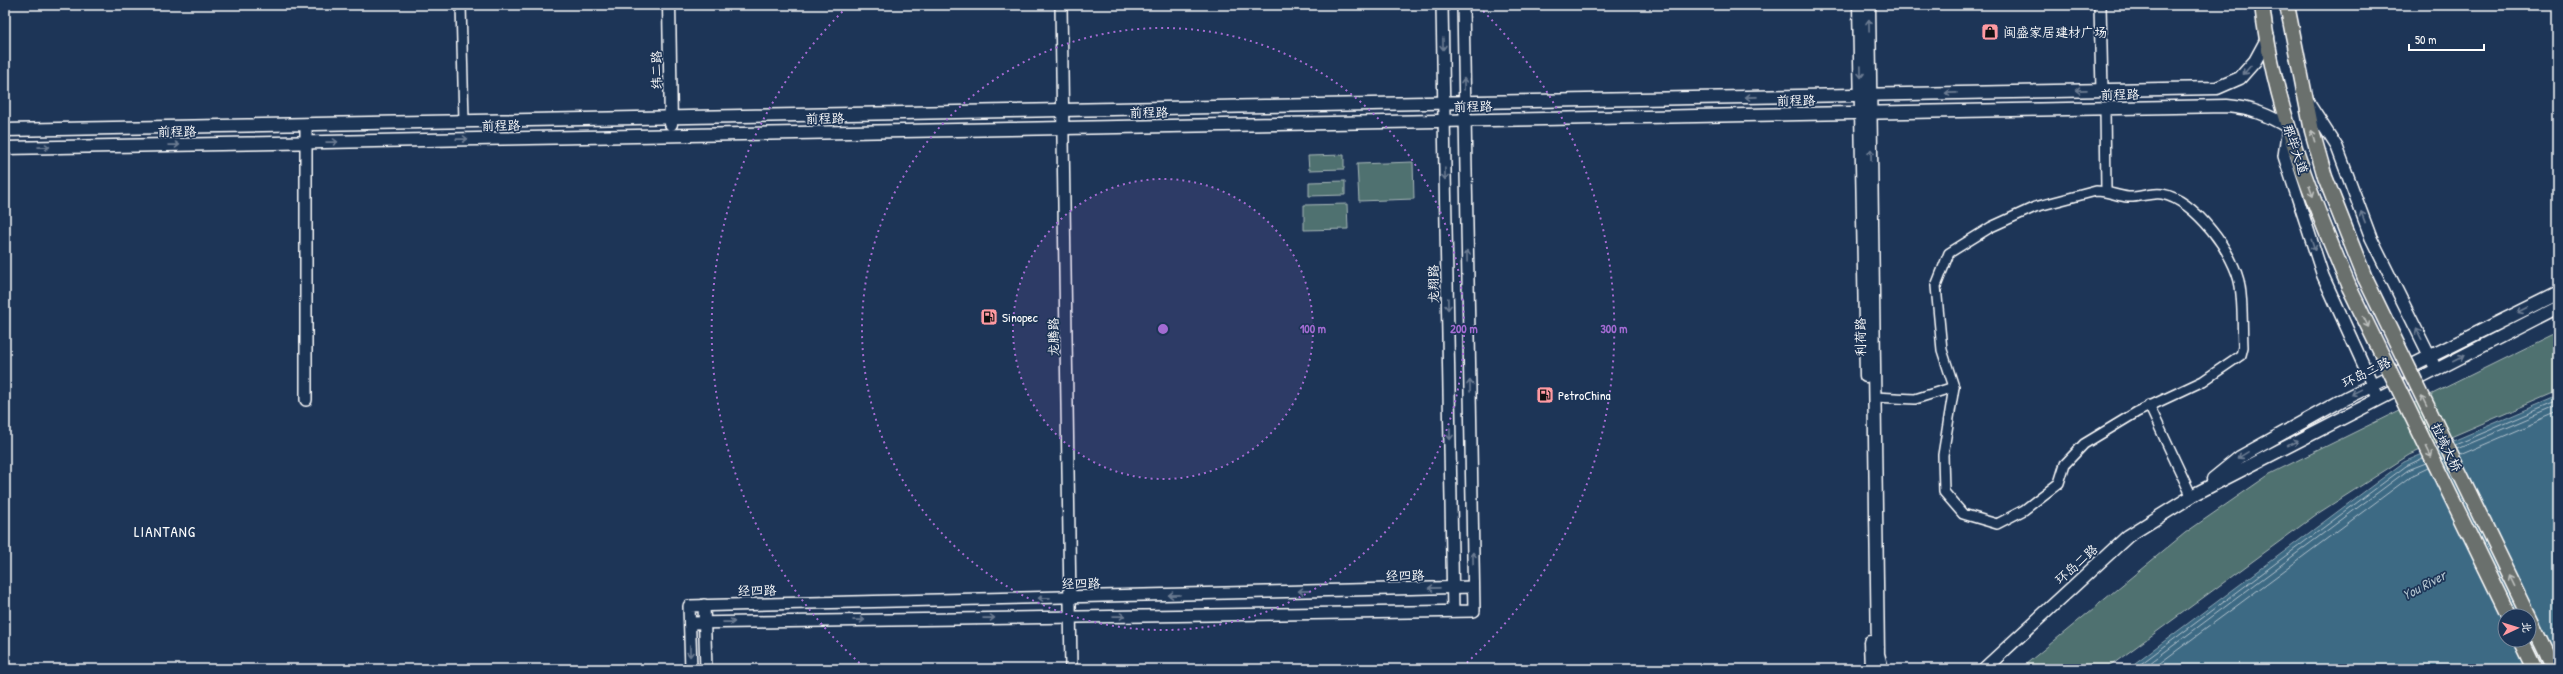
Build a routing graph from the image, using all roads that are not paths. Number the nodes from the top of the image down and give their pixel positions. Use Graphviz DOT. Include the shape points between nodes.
graph roads {
  1 [pos="461,5"];
  2 [pos="669,5"];
  3 [pos="1061,5"];
  4 [pos="1442,5"];
  5 [pos="1463,5"];
  6 [pos="1859,5"];
  7 [pos="1869,5"];
  8 [pos="2100,5"];
  9 [pos="2262,5"];
  10 [pos="2288,5"];
  11 [pos="2268,37"];
  12 [pos="2102,90"];
  13 [pos="1866,94"];
  14 [pos="2304,96"];
  15 [pos="1444,102"];
  16 [pos="1464,102"];
  17 [pos="2105,108"];
  18 [pos="1064,110"];
  19 [pos="1866,112"];
  20 [pos="671,117"];
  21 [pos="1444,120"];
  22 [pos="1465,120"];
  23 [pos="464,121"];
  24 [pos="306,124"];
  25 [pos="2288,127"];
  26 [pos="1064,128"];
  27 [pos="5,130"];
  28 [pos="671,135"];
  29 [pos="306,142"];
  30 [pos="5,148"];
  31 [pos="2106,191"];
  32 [pos="2364,278"];
  33 [pos="2349,287"];
  34 [pos="2558,293"];
  35 [pos="2558,307"];
  36 [pos="2430,356"];
  37 [pos="2436,369"];
  38 [pos="2373,384"];
  39 [pos="1954,387"];
  40 [pos="1874,397"];
  41 [pos="2380,399"];
  42 [pos="306,400"];
  43 [pos="2149,405"];
  44 [pos="2194,495"];
  45 [pos="1473,587"];
  46 [pos="1453,588"];
  47 [pos="1070,597"];
  48 [pos="704,605"];
  49 [pos="2505,608"];
  50 [pos="2525,608"];
  51 [pos="1454,611"];
  52 [pos="1070,617"];
  53 [pos="705,622"];
  54 [pos="690,623"];
  55 [pos="2537,633"];
  56 [pos="2525,648"];
  57 [pos="691,669"];
  58 [pos="706,669"];
  59 [pos="1071,669"];
  60 [pos="1871,669"];
  61 [pos="1882,669"];
  62 [pos="1984,669"];
  63 [pos="2535,669"];
  64 [pos="2554,669"];
  1 -- 23 [label="street"];
  2 -- 20 [label="main road, 纬二路"];
  3 -- 18 [label="street, 龙腾路"];
  4 -- 15 [label="street, 龙翔路, one-way"];
  16 -- 5 [label="street, one-way"];
  6 -- 13 [label="main road, 利荷路, one-way"];
  13 -- 7 [label="main road, 利荷路, one-way"];
  8 -- 12 [label="street"];
  9 -- 11 [label="main road, 那毕大道"];
  10 -- 14 [label="main road, 那毕大道"];
  11 -- 12 [label="main road, 前程路, one-way" via="2255,61 2240,78 2217,88"];
  11 -- 25 [label="main road, 那毕大道"];
  12 -- 13 [label="main road, 前程路, one-way"];
  13 -- 16 [label="main road, 前程路, one-way"];
  13 -- 19 [label="main road, 利荷路"];
  32 -- 14 [label="main road, 那毕大道, one-way" via="2325,177"];
  36 -- 14 [label="street, one-way" via="2371,238 2337,147"];
  15 -- 16 [label="main road, 前程路"];
  15 -- 18 [label="main road, 前程路"];
  15 -- 21 [label="street, 龙翔路"];
  16 -- 22 [label="street"];
  17 -- 19 [label="main road, 前程路"];
  17 -- 25 [label="main road, 前程路" via="2250,108"];
  17 -- 31 [label="street"];
  18 -- 20 [label="main road, 前程路"];
  18 -- 26 [label="street, 龙腾路"];
  19 -- 22 [label="main road, 前程路"];
  40 -- 19 [label="main road, 利荷路, one-way"];
  19 -- 60 [label="main road, 利荷路"];
  20 -- 23 [label="main road, 前程路"];
  20 -- 28 [label="main road, 纬二路"];
  21 -- 22 [label="main road, 前程路"];
  21 -- 26 [label="main road, 前程路"];
  21 -- 46 [label="street, 龙翔路, one-way"];
  45 -- 22 [label="street, one-way"];
  23 -- 24 [label="main road, 前程路"];
  24 -- 27 [label="main road, 前程路"];
  24 -- 29 [label="street"];
  25 -- 33 [label="main road, 那毕大道, one-way"];
  25 -- 38 [label="street, one-way" via="2284,156 2320,269"];
  26 -- 28 [label="main road, 前程路"];
  26 -- 47 [label="street, 龙腾路"];
  29 -- 28 [label="main road, 前程路, one-way"];
  30 -- 29 [label="main road, 前程路, one-way"];
  29 -- 42 [label="street"];
  31 -- 39 [label="street" via="2096,191 2035,207 1991,227 1949,253 1936,286 1942,350"];
  31 -- 43 [label="street" via="2128,197 2162,194 2192,209 2228,254 2240,285 2243,347 2241,355 2203,381"];
  50 -- 32 [label="main road, 拉域大桥, one-way, bridge"];
  33 -- 49 [label="main road, 拉域大桥, one-way, bridge"];
  34 -- 36 [label="main road, 环岛二路, one-way"];
  37 -- 35 [label="main road, 环岛二路, one-way"];
  36 -- 37 [label="street"];
  36 -- 38 [label="main road, 环岛二路"];
  37 -- 41 [label="main road, 环岛二路"];
  38 -- 41 [label="street"];
  38 -- 44 [label="main road, 环岛二路, one-way" via="2240,456"];
  39 -- 40 [label="street" via="1915,399"];
  39 -- 43 [label="street" via="1943,455 1944,492 1963,514 1997,524 2024,510 2059,483 2065,464 2084,444"];
  40 -- 61 [label="main road, 利荷路" via="1878,654"];
  44 -- 41 [label="main road, 环岛二路, one-way"];
  43 -- 44 [label="street"];
  44 -- 62 [label="main road, 环岛二路" via="2128,536"];
  45 -- 46 [label="street, 经四路"];
  45 -- 51 [label="street" via="1474,611"];
  46 -- 47 [label="street, 经四路, one-way"];
  46 -- 51 [label="street, 龙翔路"];
  47 -- 48 [label="street, 经四路, one-way"];
  47 -- 52 [label="street, 龙腾路"];
  48 -- 53 [label="street"];
  48 -- 54 [label="street, 经四路" via="689,606"];
  52 -- 51 [label="street, one-way"];
  53 -- 52 [label="street, one-way"];
  52 -- 59 [label="street, 龙腾路"];
  53 -- 54 [label="street"];
  53 -- 58 [label="street"];
  54 -- 57 [label="street, one-way"];
  55 -- 64 [label="main road, 拉域大桥"];
  56 -- 63 [label="main road"];
}
